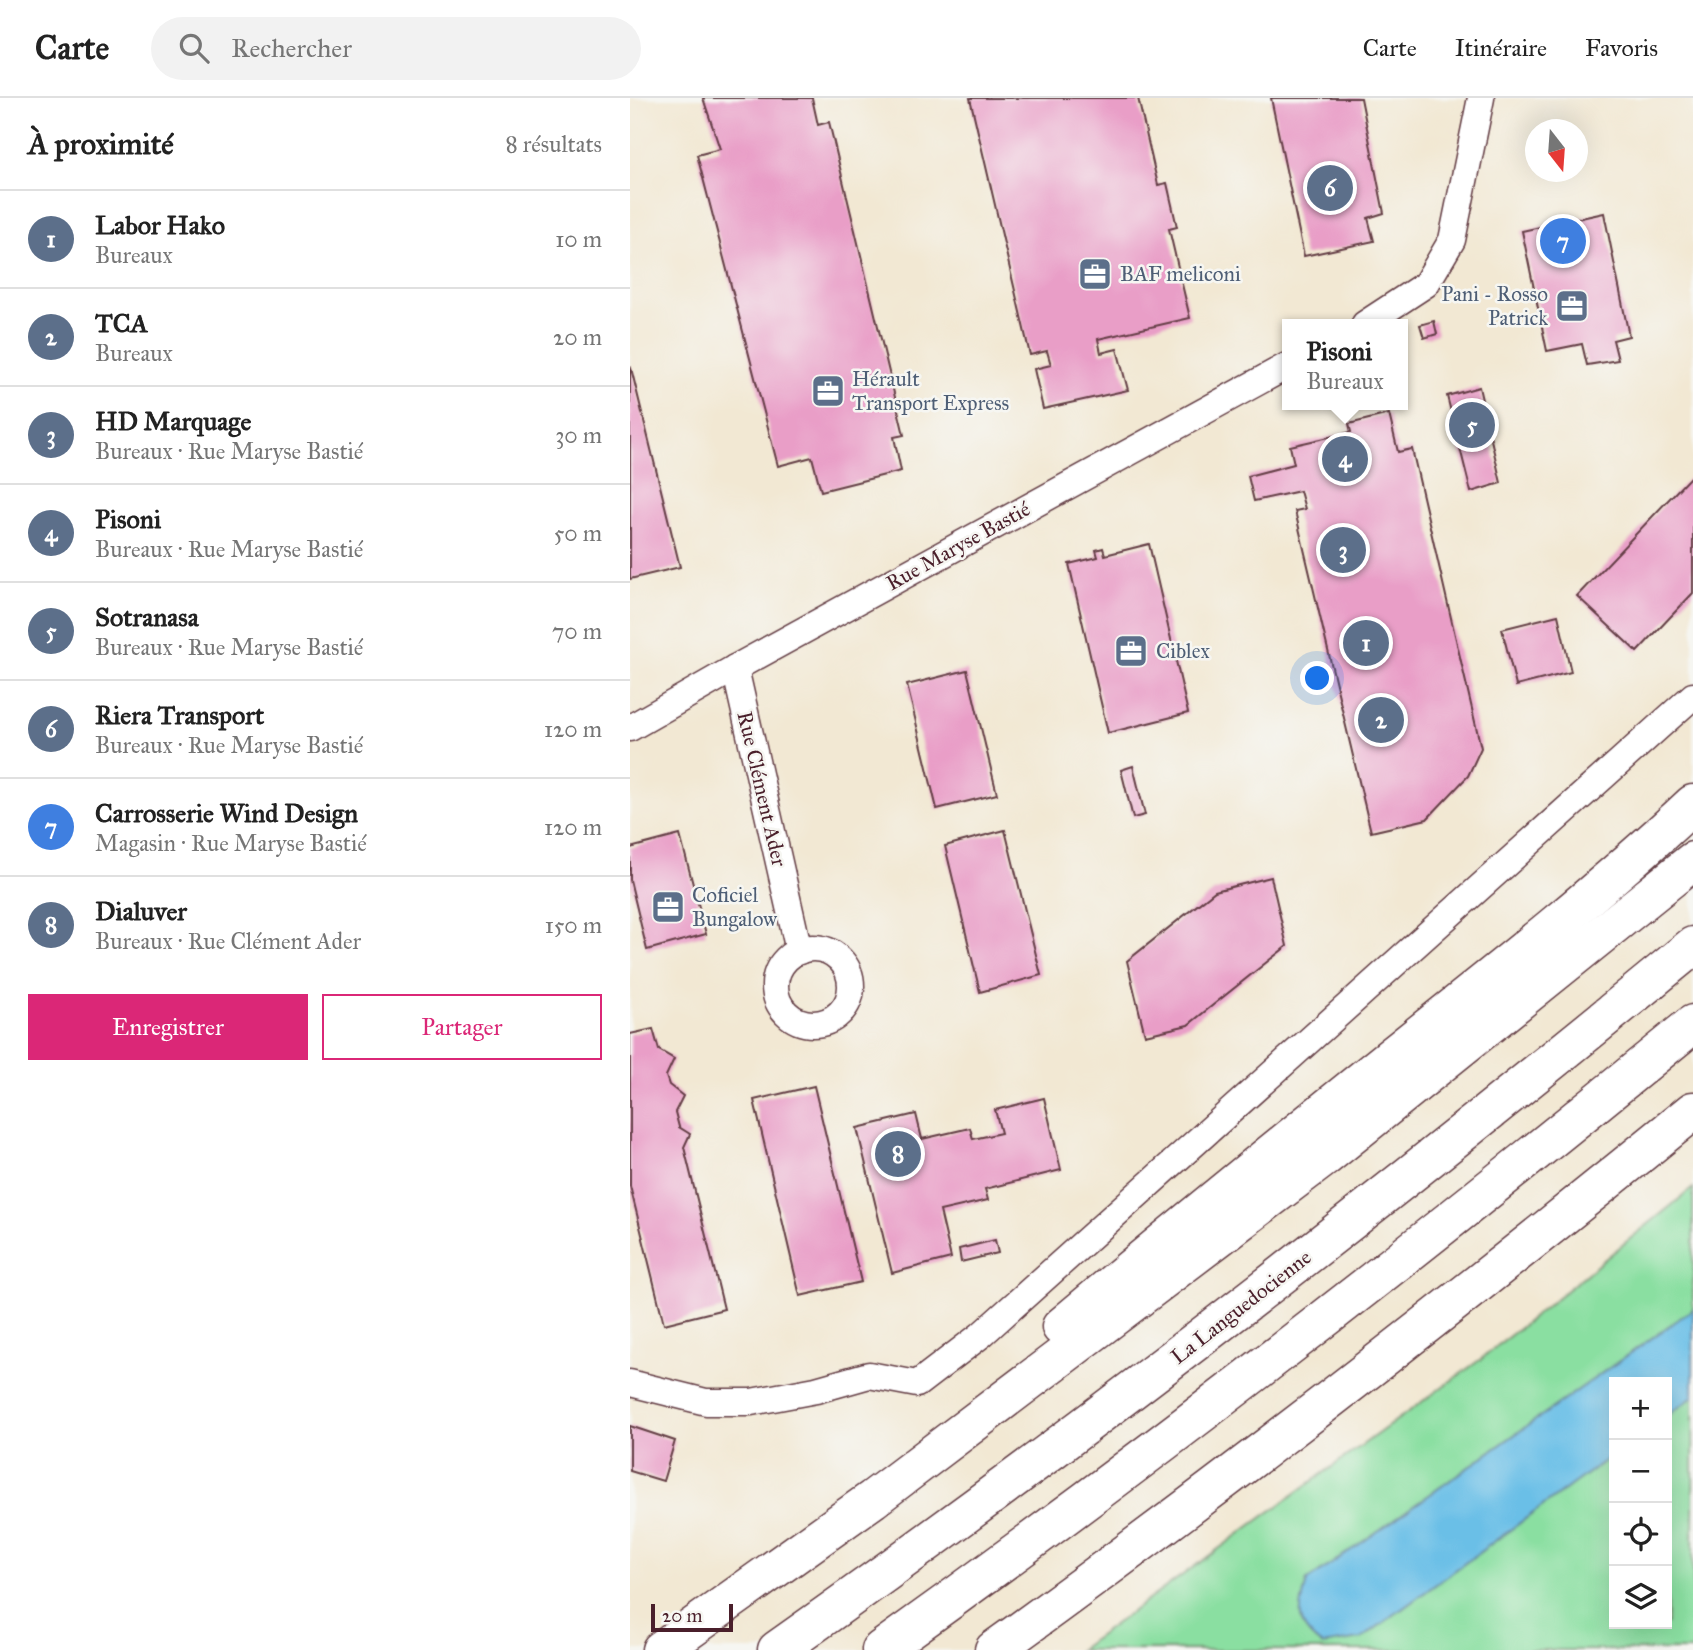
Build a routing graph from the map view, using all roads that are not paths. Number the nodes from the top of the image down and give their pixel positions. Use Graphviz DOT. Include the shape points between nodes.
graph roads {
  1 [pos="1481,98"];
  2 [pos="1373,319"];
  3 [pos="1282,369"];
  4 [pos="735,668"];
  5 [pos="1693,696"];
  6 [pos="630,728"];
  7 [pos="1693,804"];
  8 [pos="1693,861"];
  9 [pos="1693,946"];
  10 [pos="799,951"];
  11 [pos="1693,1024"];
  12 [pos="1693,1111"];
  13 [pos="1693,1131"];
  14 [pos="1531,1243"];
  15 [pos="630,1383"];
  16 [pos="759,1580"];
  17 [pos="661,1650"];
  18 [pos="777,1650"];
  19 [pos="881,1650"];
  20 [pos="994,1650"];
  1 -- 2 [label="street" via="1452,240 1426,284"];
  3 -- 4 [label="street, Rue Maryse Bastié"];
  4 -- 6 [label="street, Rue Maryse Bastié"];
  4 -- 10 [label="street, Rue Clément Ader"];
  5 -- 15 [label="street" via="981,1335 917,1384 869,1375 751,1402 706,1402"];
  7 -- 16 [label="highway" via="1549,931 1194,1215"];
  8 -- 16 [label="highway" via="1325,1157"];
  9 -- 18 [label="highway, La Languedocienne" via="1153,1375"];
  11 -- 19 [label="highway" via="1327,1317"];
  12 -- 14 [label="highway"];
  13 -- 14 [label="highway"];
  14 -- 20 [label="highway" via="1265,1450"];
  16 -- 17 [label="highway"];
}
